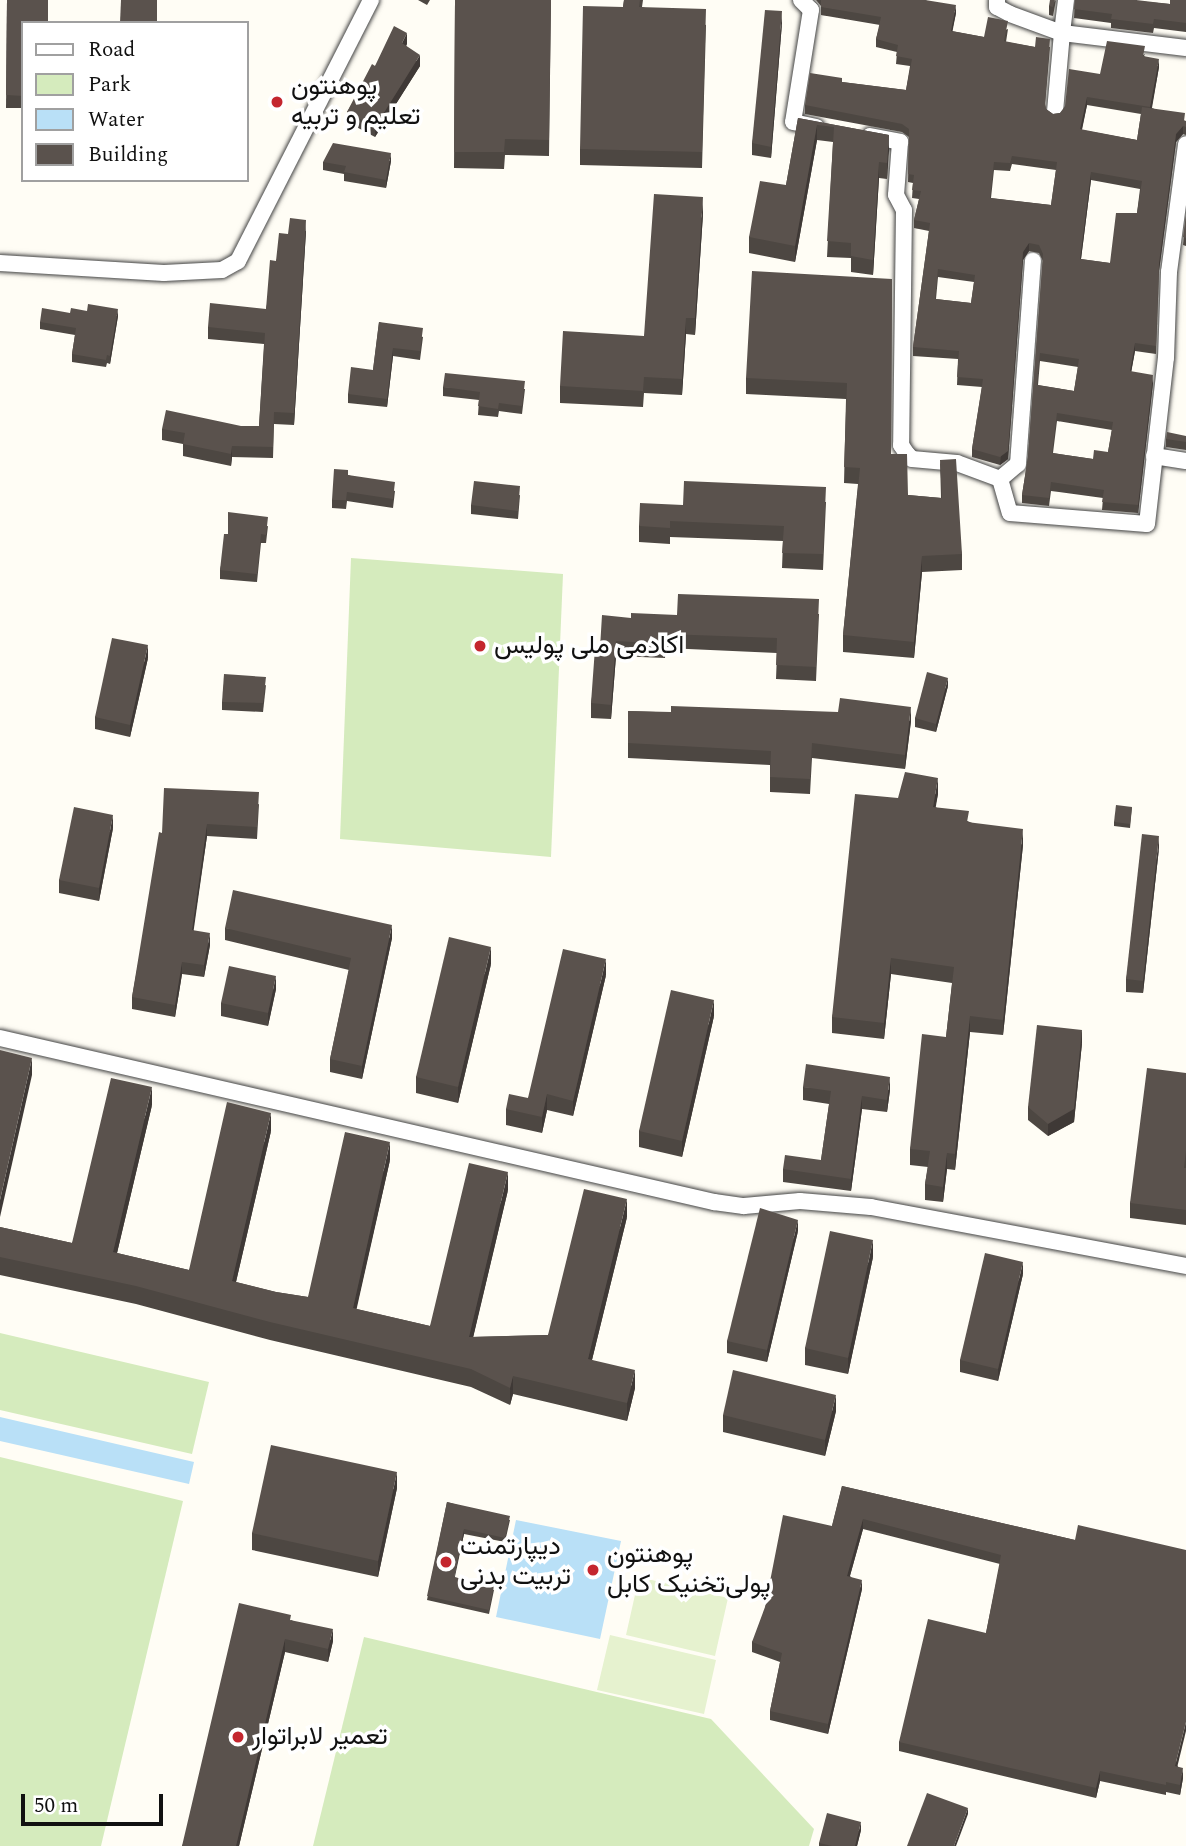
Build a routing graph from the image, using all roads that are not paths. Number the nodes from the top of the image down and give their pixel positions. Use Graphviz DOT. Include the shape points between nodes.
graph roads {
  1 [pos="371,0"];
  2 [pos="801,0"];
  3 [pos="997,0"];
  4 [pos="1066,0"];
  5 [pos="1062,33"];
  6 [pos="1186,48"];
  7 [pos="1055,112"];
  8 [pos="833,130"];
  9 [pos="860,135"];
  10 [pos="1186,144"];
  11 [pos="1179,250"];
  12 [pos="1033,261"];
  13 [pos="0,263"];
  14 [pos="1154,456"];
  15 [pos="1186,461"];
  16 [pos="1000,479"];
  17 [pos="0,1038"];
  18 [pos="1186,1266"];
  1 -- 13 [label="street" via="238,261 222,270 164,273"];
  2 -- 8 [label="street" via="811,10 793,122"];
  3 -- 5 [label="street" via="997,6 1010,14"];
  4 -- 5 [label="street"];
  5 -- 6 [label="street"];
  5 -- 7 [label="street"];
  9 -- 16 [label="street" via="900,142 896,195 904,210 901,445 912,459 957,463"];
  10 -- 11 [label="street"];
  11 -- 14 [label="street"];
  12 -- 16 [label="street" via="1018,464"];
  14 -- 15 [label="street"];
  14 -- 16 [label="street" via="1147,524 1010,513"];
  17 -- 18 [label="street" via="714,1202 744,1206 800,1200 871,1207"];
}
